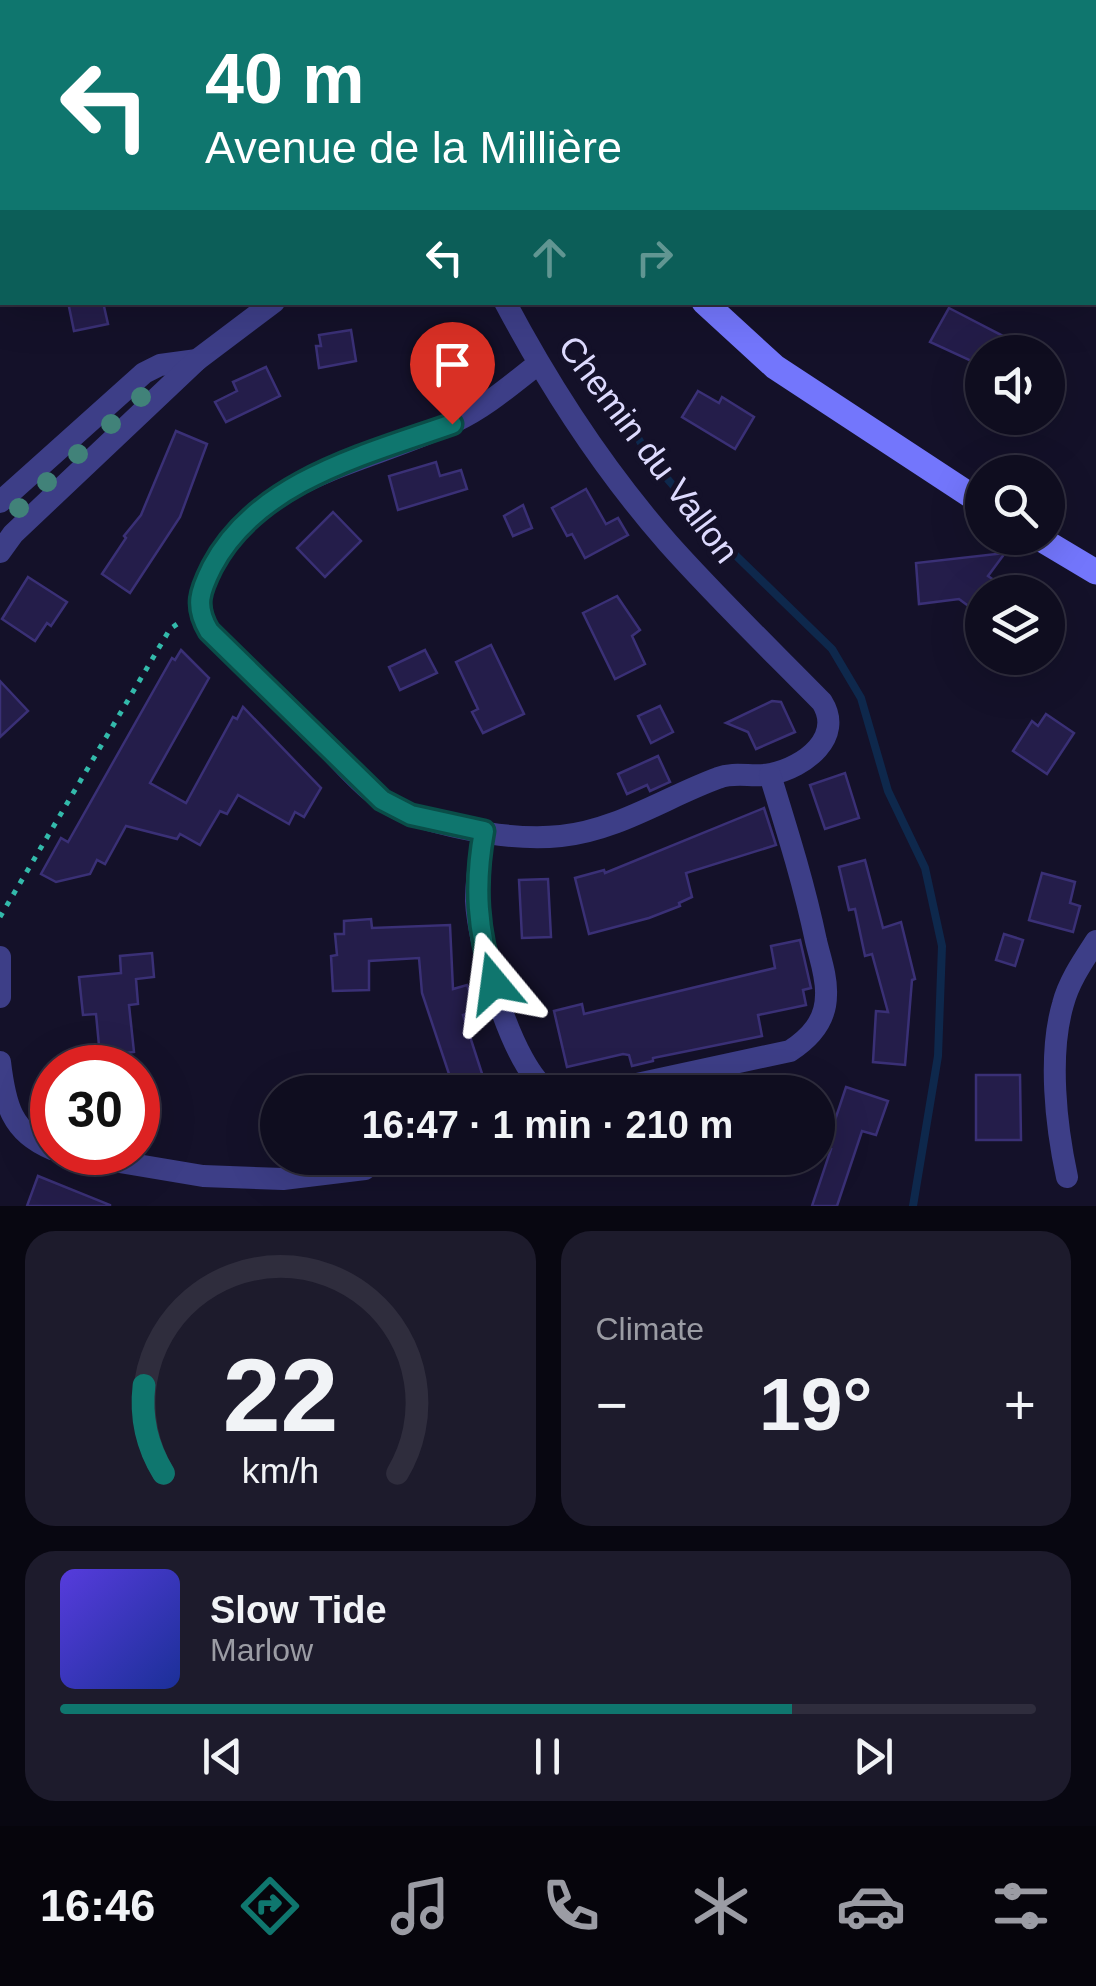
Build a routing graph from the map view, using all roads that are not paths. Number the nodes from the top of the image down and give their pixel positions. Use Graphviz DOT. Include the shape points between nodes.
graph roads {
  1 [pos="270,305"];
  2 [pos="507,305"];
  3 [pos="707,305"];
  4 [pos="196,360"];
  5 [pos="538,364"];
  6 [pos="965,492"];
  7 [pos="0,502"];
  8 [pos="4,536"];
  9 [pos="1065,554"];
  10 [pos="1096,572"];
  11 [pos="770,774"];
  12 [pos="484,831"];
  13 [pos="1096,940"];
  14 [pos="0,957"];
  15 [pos="0,996"];
  16 [pos="0,1062"];
  17 [pos="533,1075"];
  18 [pos="679,1075"];
  19 [pos="30,1136"];
  20 [pos="160,1169"];
  21 [pos="316,1175"];
  22 [pos="1067,1177"];
  1 -- 4 [label="street"];
  2 -- 5 [label="street, Chemin du Vallon"];
  3 -- 6 [label="main road" via="775,367"];
  4 -- 7 [label="street" via="144,373"];
  4 -- 8 [label="street"];
  5 -- 11 [label="street, Chemin du Vallon" via="667,542 831,716 831,728 812,752"];
  5 -- 12 [label="street" via="452,424 319,474 260,508 200,590 198,608 209,631 382,800 411,815"];
  9 -- 10 [label="main road"];
  11 -- 12 [label="street" via="718,778 643,813 574,834"];
  11 -- 18 [label="street" via="824,976 820,1022 790,1051"];
  12 -- 17 [label="street" via="476,898 483,949 518,1052"];
  13 -- 22 [label="street" via="1073,978 1058,1023 1057,1118"];
  14 -- 15 [label="street"];
  16 -- 19 [label="street" via="7,1102"];
  20 -- 21 [label="street" via="203,1176"];
}
